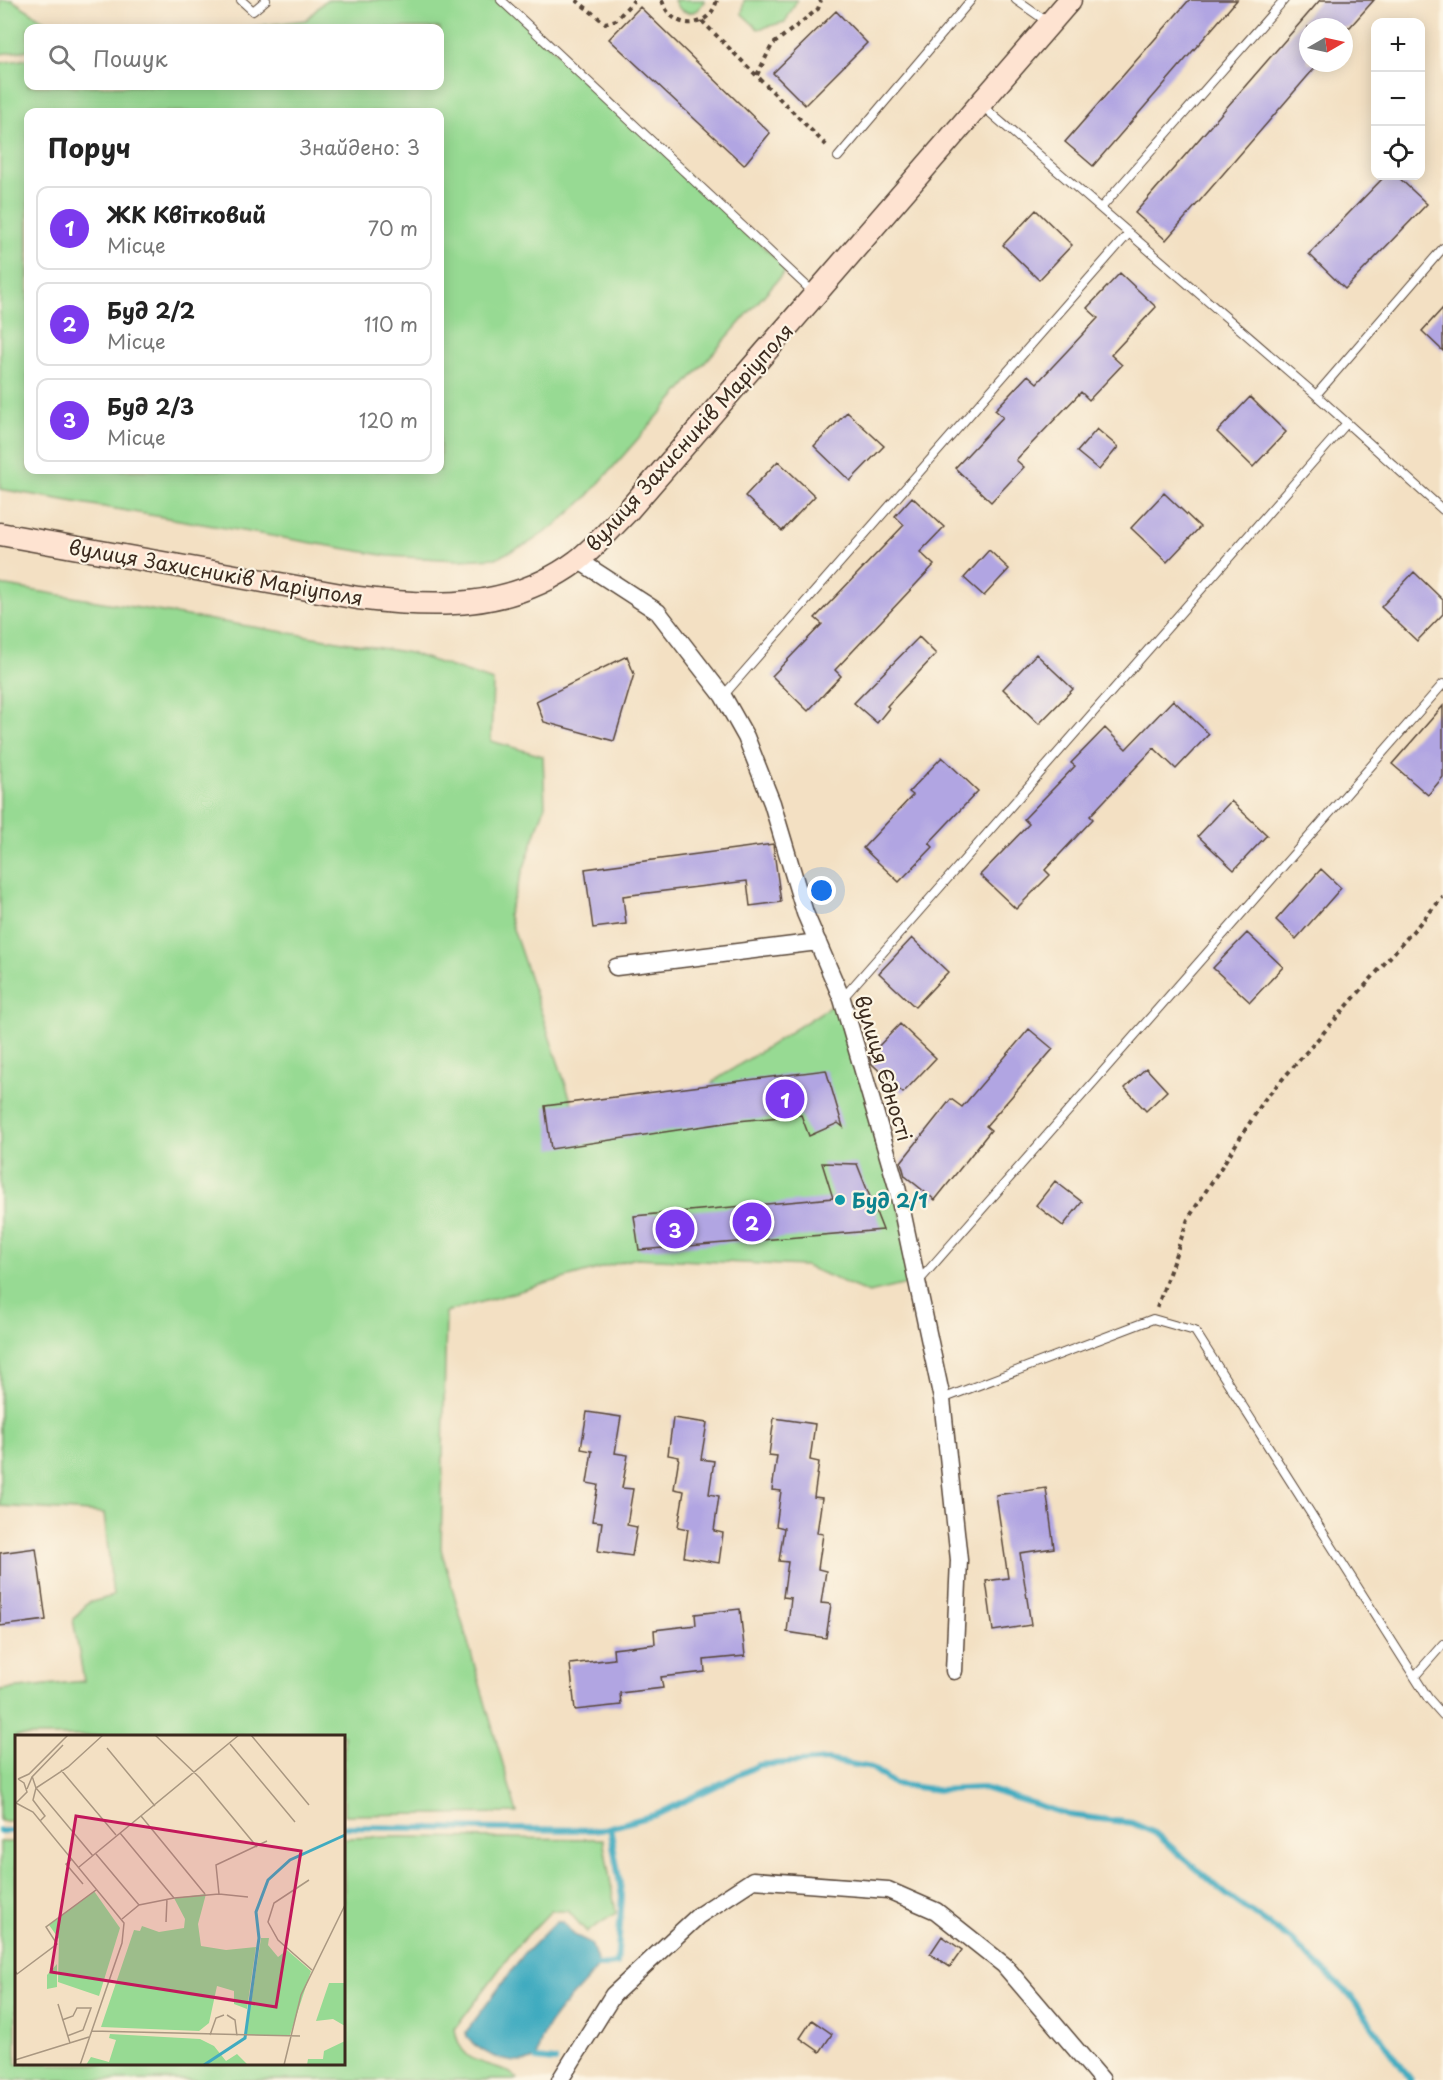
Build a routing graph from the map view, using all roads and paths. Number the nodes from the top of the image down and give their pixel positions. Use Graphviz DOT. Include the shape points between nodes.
graph roads {
  1 [pos="241,0"];
  2 [pos="266,0"];
  3 [pos="501,0"];
  4 [pos="576,0"];
  5 [pos="634,0"];
  6 [pos="662,0"];
  7 [pos="717,0"];
  8 [pos="821,0"];
  9 [pos="971,0"];
  10 [pos="1016,0"];
  11 [pos="1070,0"];
  12 [pos="1284,0"];
  13 [pos="702,21"];
  14 [pos="1049,24"];
  15 [pos="756,75"];
  16 [pos="980,104"];
  17 [pos="838,157"];
  18 [pos="1101,208"];
  19 [pos="1129,233"];
  20 [pos="1443,248"];
  21 [pos="815,294"];
  22 [pos="1316,394"];
  23 [pos="1347,423"];
  24 [pos="1443,510"];
  25 [pos="0,534"];
  26 [pos="578,560"];
  27 [pos="1443,684"];
  28 [pos="723,696"];
  29 [pos="1443,897"];
  30 [pos="818,942"];
  31 [pos="616,967"];
  32 [pos="842,999"];
  33 [pos="919,1281"];
  34 [pos="1153,1319"];
  35 [pos="942,1399"];
  36 [pos="1443,1644"];
  37 [pos="954,1671"];
  38 [pos="1415,1676"];
  39 [pos="1443,1715"];
  40 [pos="560,2080"];
  41 [pos="1102,2080"];
  1 -- 2 [label="lane" via="253,11"];
  3 -- 21 [label="lane"];
  4 -- 5 [label="path" via="605,23 616,20"];
  6 -- 13 [label="path" via="677,21"];
  7 -- 13 [label="path" via="715,9"];
  8 -- 15 [label="path" via="818,9 772,45"];
  9 -- 17 [label="lane"];
  10 -- 14 [label="lane"];
  11 -- 14 [label="main road, вулиця Захисників Маріуполя"];
  12 -- 18 [label="lane"];
  13 -- 15 [label="path"];
  14 -- 16 [label="main road, вулиця Захисників Маріуполя"];
  15 -- 17 [label="path"];
  16 -- 18 [label="lane"];
  16 -- 21 [label="main road, вулиця Захисників Маріуполя"];
  18 -- 19 [label="lane"];
  19 -- 22 [label="lane"];
  19 -- 28 [label="lane"];
  20 -- 22 [label="lane"];
  21 -- 26 [label="main road, вулиця Захисників Маріуполя" via="626,513"];
  22 -- 23 [label="lane"];
  23 -- 24 [label="lane"];
  23 -- 32 [label="lane"];
  25 -- 26 [label="main road, вулиця Захисників Маріуполя" via="413,605 465,604 502,598 544,582"];
  26 -- 28 [label="street, вулиця Єдності" via="658,612"];
  27 -- 33 [label="lane"];
  28 -- 30 [label="street, вулиця Єдності" via="746,737 768,792 805,913"];
  29 -- 34 [label="path" via="1265,1099 1188,1219"];
  30 -- 31 [label="street"];
  30 -- 32 [label="street, вулиця Єдності"];
  32 -- 33 [label="street, вулиця Єдності" via="897,1187"];
  33 -- 35 [label="street, вулиця Єдності"];
  34 -- 35 [label="lane"];
  34 -- 38 [label="lane" via="1195,1331"];
  35 -- 37 [label="street, вулиця Єдності" via="959,1560"];
  36 -- 38 [label="lane"];
  38 -- 39 [label="lane"];
  40 -- 41 [label="street" via="613,1995 698,1916 753,1880 888,1890 936,1911 1004,1965"];
}
